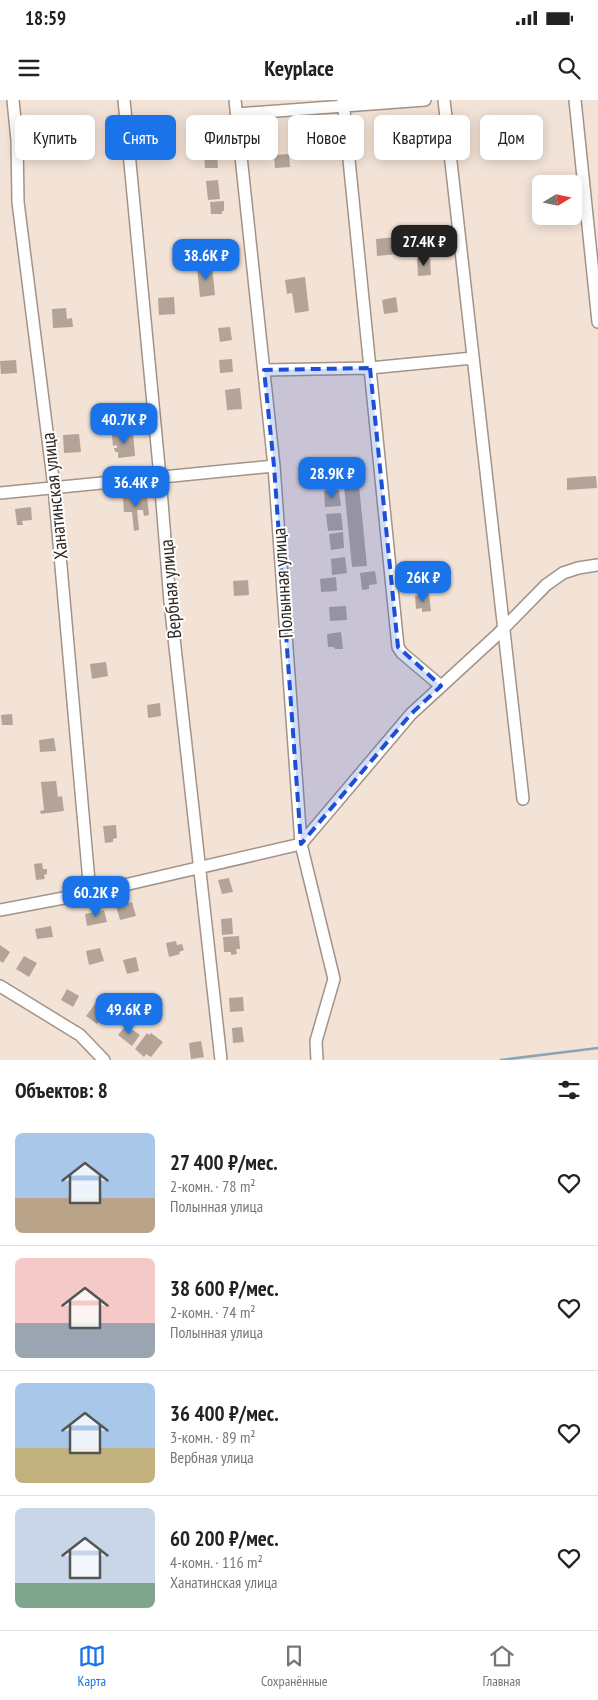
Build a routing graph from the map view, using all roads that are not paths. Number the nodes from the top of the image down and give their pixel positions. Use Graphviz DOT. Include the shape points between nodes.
graph roads {
  1 [pos="13,100"];
  2 [pos="124,100"];
  3 [pos="235,100"];
  4 [pos="425,100"];
  5 [pos="444,100"];
  6 [pos="575,100"];
  7 [pos="343,103"];
  8 [pos="237,114"];
  9 [pos="598,322"];
  10 [pos="473,358"];
  11 [pos="370,368"];
  12 [pos="264,370"];
  13 [pos="274,466"];
  14 [pos="160,477"];
  15 [pos="54,487"];
  16 [pos="0,493"];
  17 [pos="598,565"];
  18 [pos="504,628"];
  19 [pos="441,686"];
  20 [pos="523,799"];
  21 [pos="301,844"];
  22 [pos="200,868"];
  23 [pos="90,894"];
  24 [pos="0,910"];
  25 [pos="0,986"];
  26 [pos="104,1060"];
  27 [pos="221,1060"];
  28 [pos="317,1060"];
  1 -- 15 [label="street, Ханатинская улица" via="18,202"];
  2 -- 14 [label="street, Вербная улица"];
  3 -- 8 [label="street, Полынная улица"];
  4 -- 7 [label="street"];
  5 -- 10 [label="street"];
  6 -- 9 [label="street"];
  7 -- 8 [label="street"];
  7 -- 11 [label="street"];
  8 -- 12 [label="street, Полынная улица"];
  10 -- 11 [label="street"];
  10 -- 18 [label="street"];
  11 -- 12 [label="street"];
  11 -- 19 [label="street" via="398,647"];
  12 -- 13 [label="street, Полынная улица"];
  13 -- 14 [label="street"];
  13 -- 21 [label="street, Полынная улица"];
  14 -- 15 [label="street"];
  14 -- 22 [label="street, Вербная улица" via="170,602"];
  15 -- 16 [label="street"];
  15 -- 23 [label="street, Ханатинская улица"];
  17 -- 18 [label="street" via="563,573 546,585"];
  18 -- 19 [label="street"];
  18 -- 20 [label="street"];
  19 -- 21 [label="street" via="411,714"];
  21 -- 22 [label="street"];
  21 -- 28 [label="street, Полынная улица" via="334,979 316,1041"];
  22 -- 23 [label="street"];
  22 -- 27 [label="street, Вербная улица"];
  23 -- 24 [label="street"];
  25 -- 26 [label="street" via="80,1035"];
}
